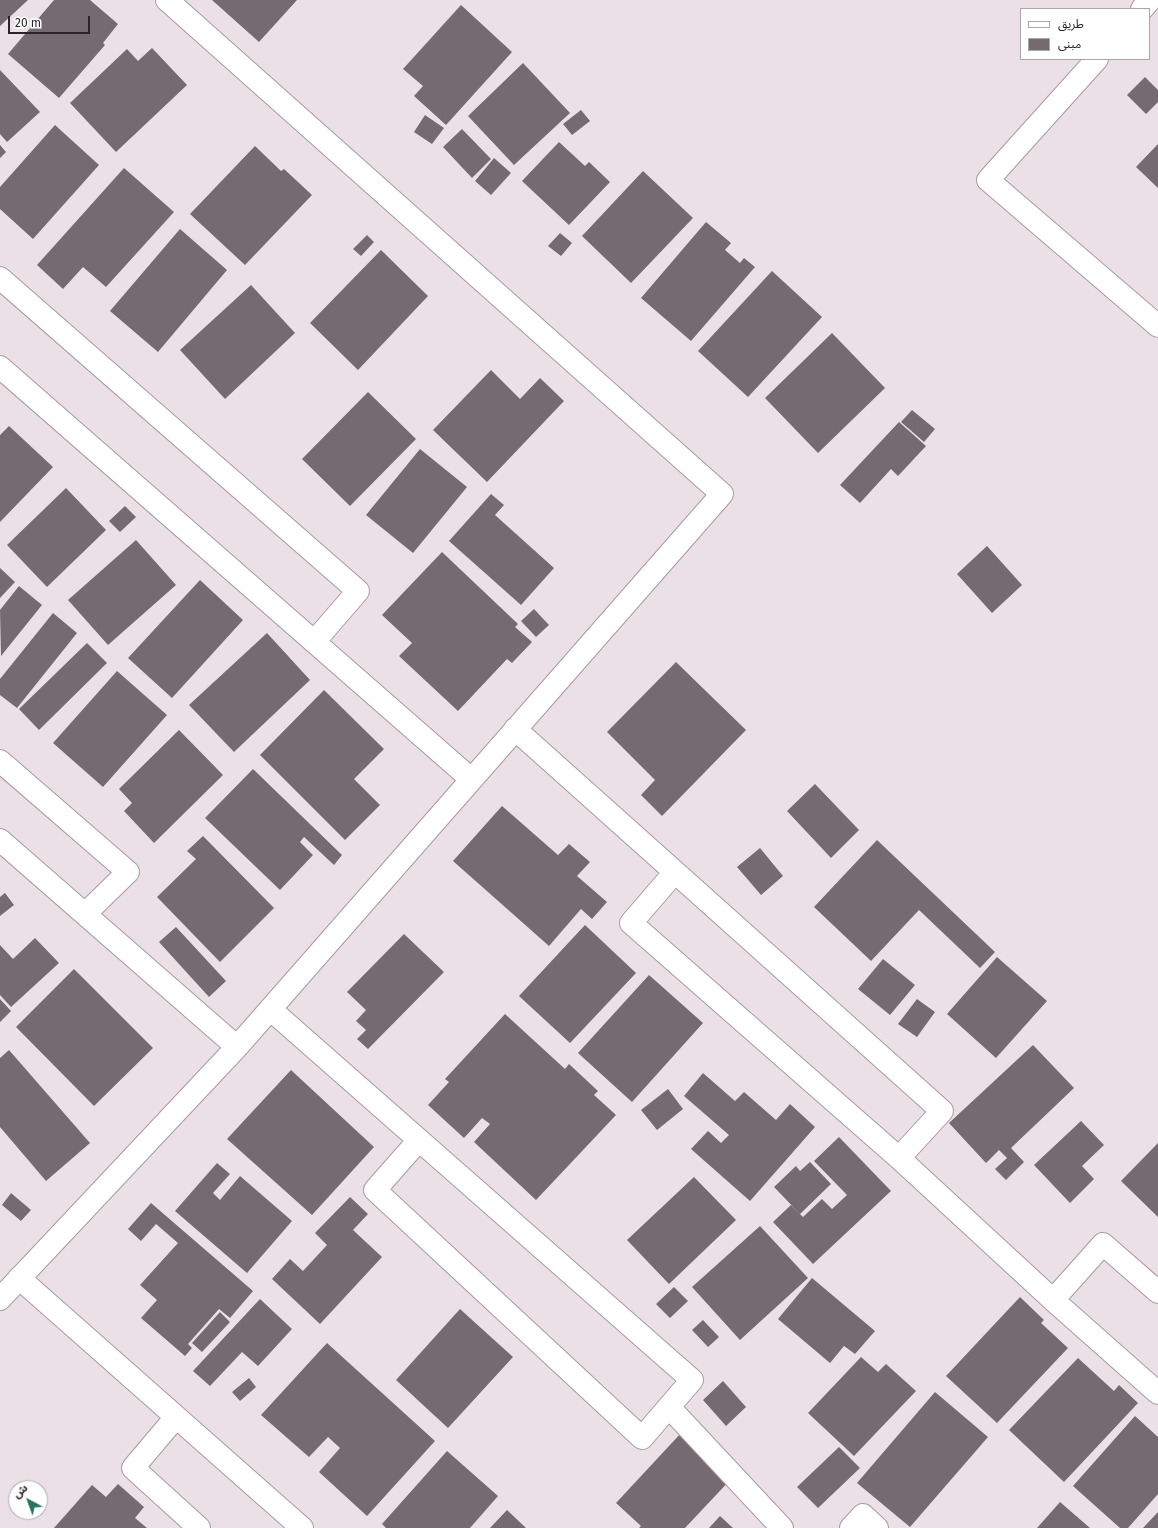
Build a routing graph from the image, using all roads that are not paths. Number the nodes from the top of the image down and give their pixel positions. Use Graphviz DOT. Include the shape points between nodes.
graph roads {
  1 [pos="167,0"];
  2 [pos="1150,0"];
  3 [pos="1143,8"];
  4 [pos="1096,60"];
  5 [pos="0,278"];
  6 [pos="1158,326"];
  7 [pos="0,367"];
  8 [pos="314,642"];
  9 [pos="515,729"];
  10 [pos="0,761"];
  11 [pos="471,779"];
  12 [pos="0,840"];
  13 [pos="675,872"];
  14 [pos="85,914"];
  15 [pos="270,1009"];
  16 [pos="237,1047"];
  17 [pos="419,1140"];
  18 [pos="899,1158"];
  19 [pos="19,1278"];
  20 [pos="1158,1292"];
  21 [pos="0,1299"];
  22 [pos="1053,1300"];
  23 [pos="1158,1393"];
  24 [pos="669,1407"];
  25 [pos="176,1417"];
  26 [pos="200,1528"];
  27 [pos="302,1528"];
  28 [pos="782,1528"];
  29 [pos="851,1528"];
  30 [pos="877,1528"];
  1 -- 9 [label="street" via="722,494"];
  2 -- 3 [label="street"];
  4 -- 6 [label="street" via="988,180"];
  5 -- 8 [label="street" via="358,591"];
  7 -- 8 [label="street"];
  8 -- 11 [label="street"];
  9 -- 11 [label="street"];
  9 -- 13 [label="street"];
  10 -- 14 [label="street" via="128,872"];
  11 -- 15 [label="street"];
  12 -- 14 [label="street"];
  13 -- 18 [label="street" via="942,1111"];
  13 -- 18 [label="street" via="630,923"];
  14 -- 16 [label="street"];
  15 -- 16 [label="street"];
  15 -- 17 [label="street"];
  16 -- 19 [label="street"];
  17 -- 24 [label="street" via="692,1380"];
  17 -- 24 [label="street" via="375,1190 642,1438"];
  18 -- 22 [label="street"];
  19 -- 21 [label="street"];
  19 -- 25 [label="street"];
  20 -- 22 [label="street" via="1103,1244"];
  22 -- 23 [label="street"];
  24 -- 28 [label="street"];
  25 -- 26 [label="street" via="133,1468"];
  25 -- 27 [label="street"];
  29 -- 30 [label="street" via="863,1515"];
}
